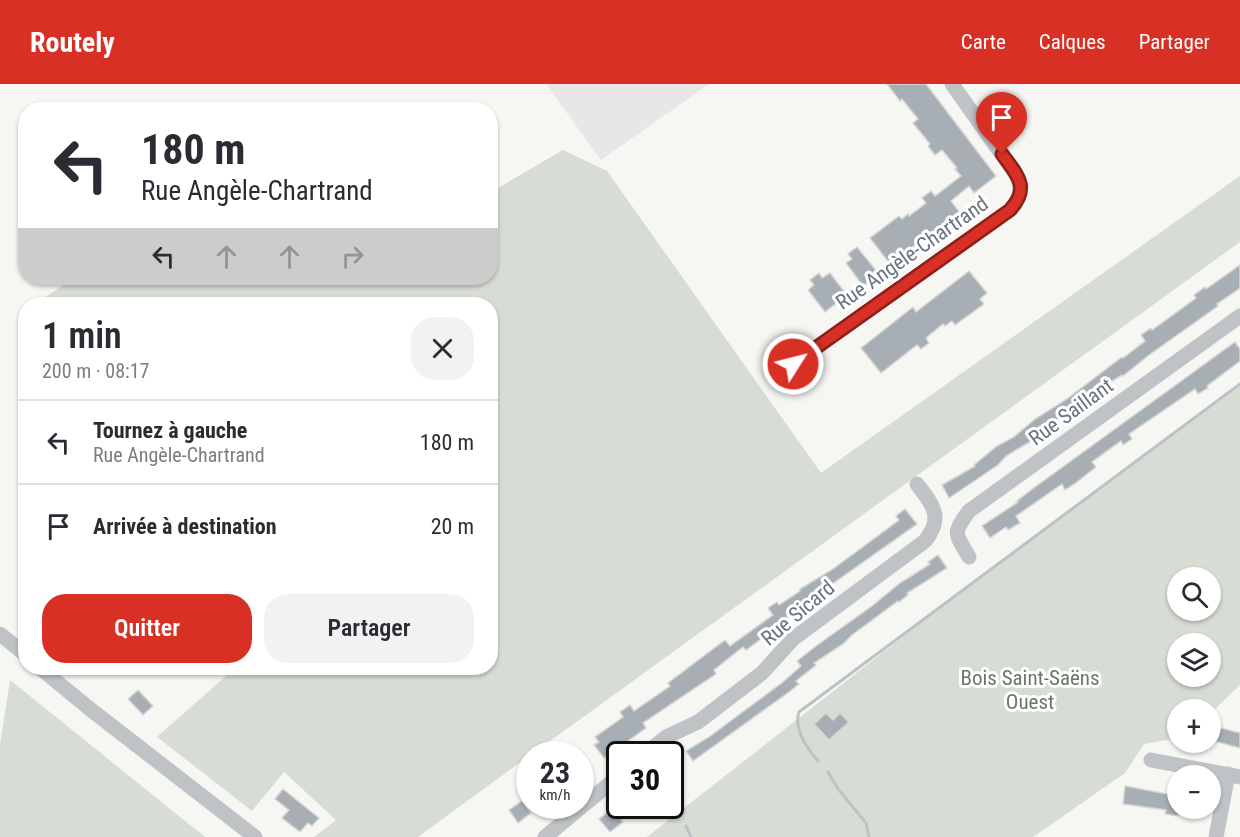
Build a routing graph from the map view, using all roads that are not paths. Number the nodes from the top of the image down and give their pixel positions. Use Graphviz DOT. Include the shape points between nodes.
graph roads {
  1 [pos="952,84"];
  2 [pos="1240,316"];
  3 [pos="775,377"];
  4 [pos="917,484"];
  5 [pos="969,557"];
  6 [pos="0,634"];
  7 [pos="18,649"];
  8 [pos="49,675"];
  9 [pos="661,741"];
  10 [pos="1151,760"];
  11 [pos="1234,776"];
  12 [pos="606,787"];
  13 [pos="255,837"];
  14 [pos="545,837"];
  15 [pos="1216,837"];
  1 -- 3 [label="street, Rue Angèle-Chartrand" via="1015,173 1021,184 1017,202"];
  2 -- 5 [label="street, Rue Saillant" via="969,511 957,527 957,538"];
  4 -- 9 [label="street, Rue Sicard" via="931,502 936,517 925,541 793,639 762,673 698,722"];
  6 -- 7 [label="street"];
  8 -- 13 [label="street"];
  10 -- 11 [label="street"];
  11 -- 15 [label="street"];
  12 -- 14 [label="street"];
}
